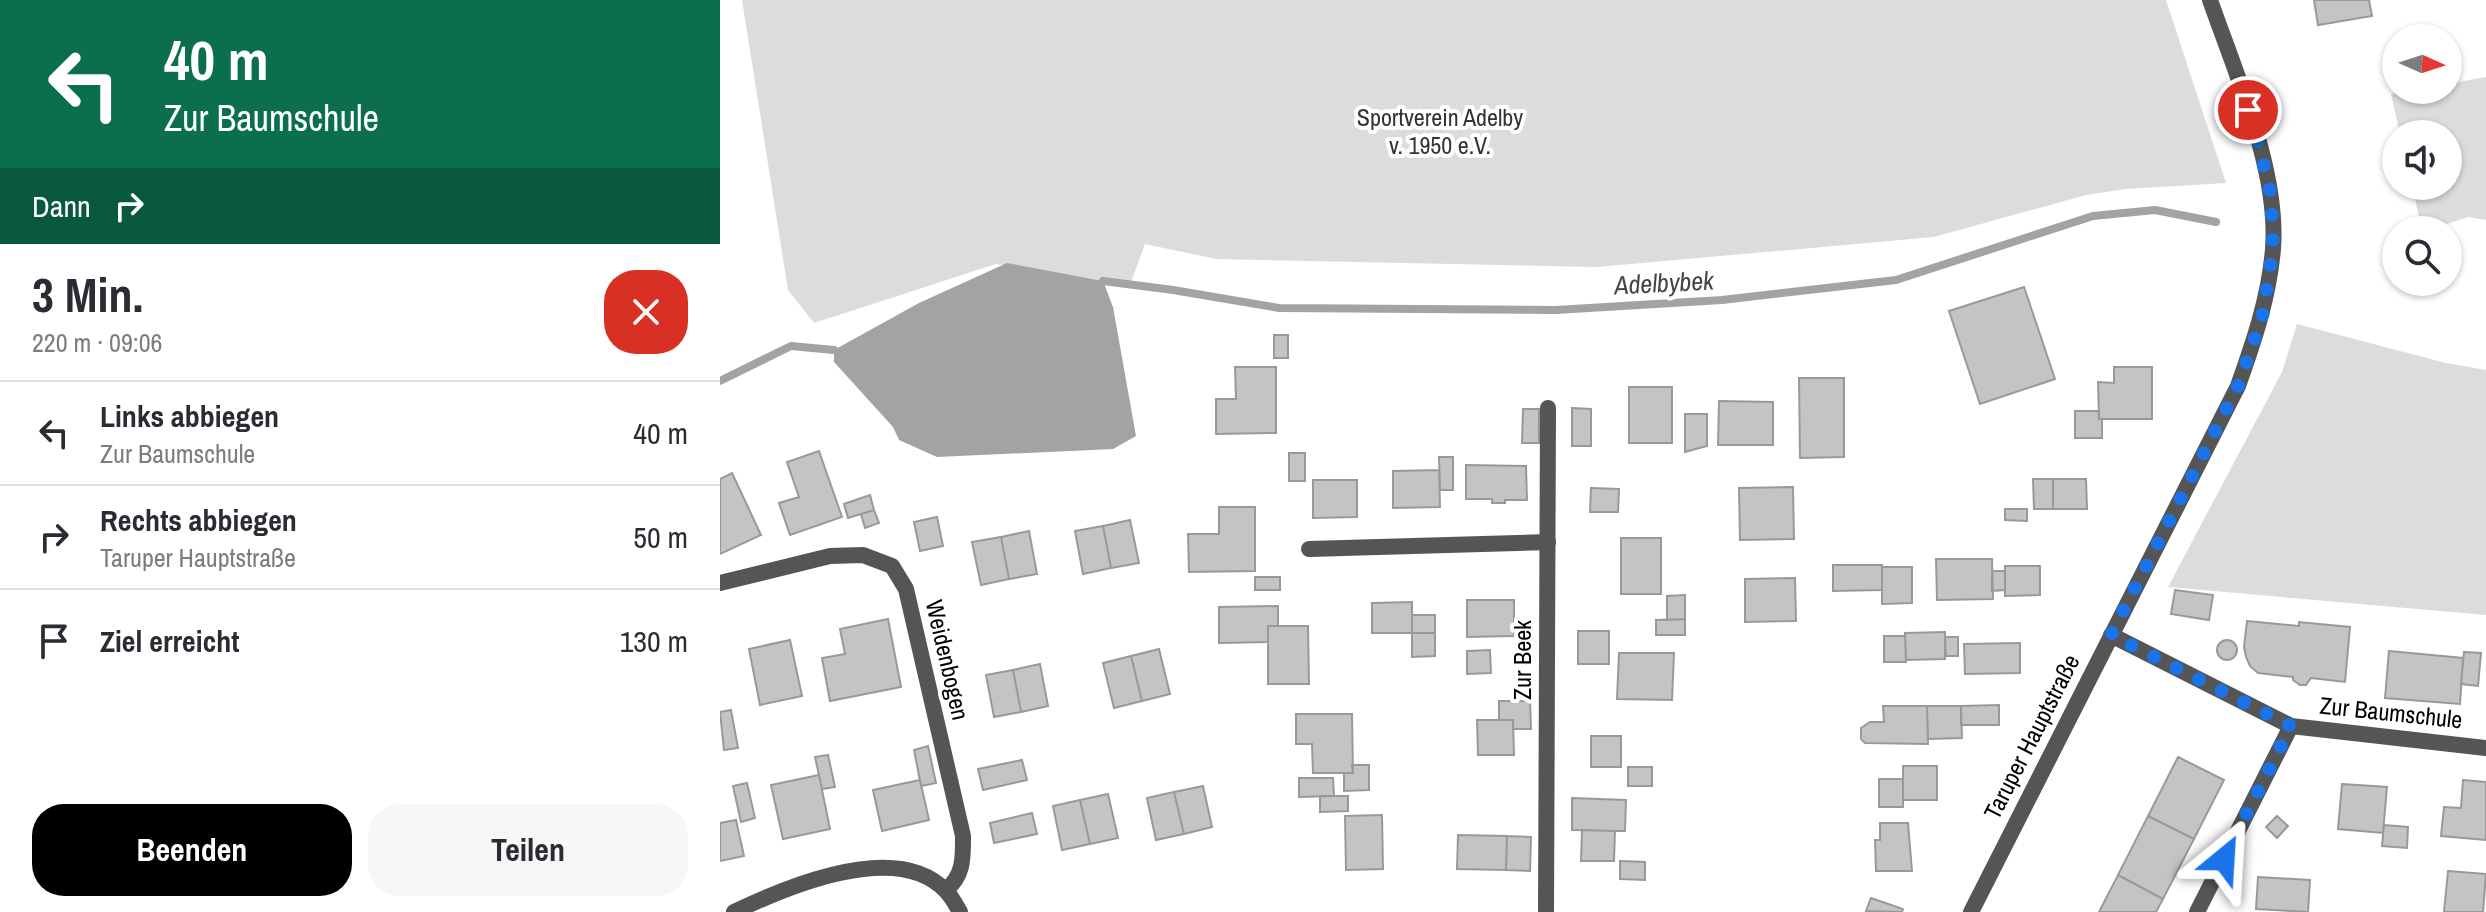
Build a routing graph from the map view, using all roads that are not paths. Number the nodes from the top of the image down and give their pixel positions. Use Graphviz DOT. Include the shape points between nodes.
graph roads {
  1 [pos="2210,0"];
  2 [pos="1548,408"];
  3 [pos="1548,542"];
  4 [pos="1309,549"];
  5 [pos="720,583"];
  6 [pos="2111,635"];
  7 [pos="2291,726"];
  8 [pos="2486,748"];
  9 [pos="946,890"];
  10 [pos="734,912"];
  11 [pos="960,912"];
  12 [pos="1546,912"];
  13 [pos="1971,912"];
  14 [pos="2197,912"];
  1 -- 6 [label="street, Taruper Hauptstraße" via="2257,137 2271,195 2273,248 2262,318 2238,386"];
  2 -- 3 [label="street, Zur Beek"];
  3 -- 4 [label="street"];
  3 -- 12 [label="street, Zur Beek"];
  5 -- 9 [label="street, Weidenbogen" via="830,556 863,555 892,566 906,589 963,836 956,882"];
  6 -- 7 [label="street, Zur Baumschule"];
  6 -- 13 [label="street, Taruper Hauptstraße"];
  7 -- 8 [label="street, Zur Baumschule"];
  7 -- 14 [label="street, Zur Baumschule"];
  9 -- 10 [label="street" via="919,873 879,867 838,872"];
  9 -- 11 [label="street"];
}
